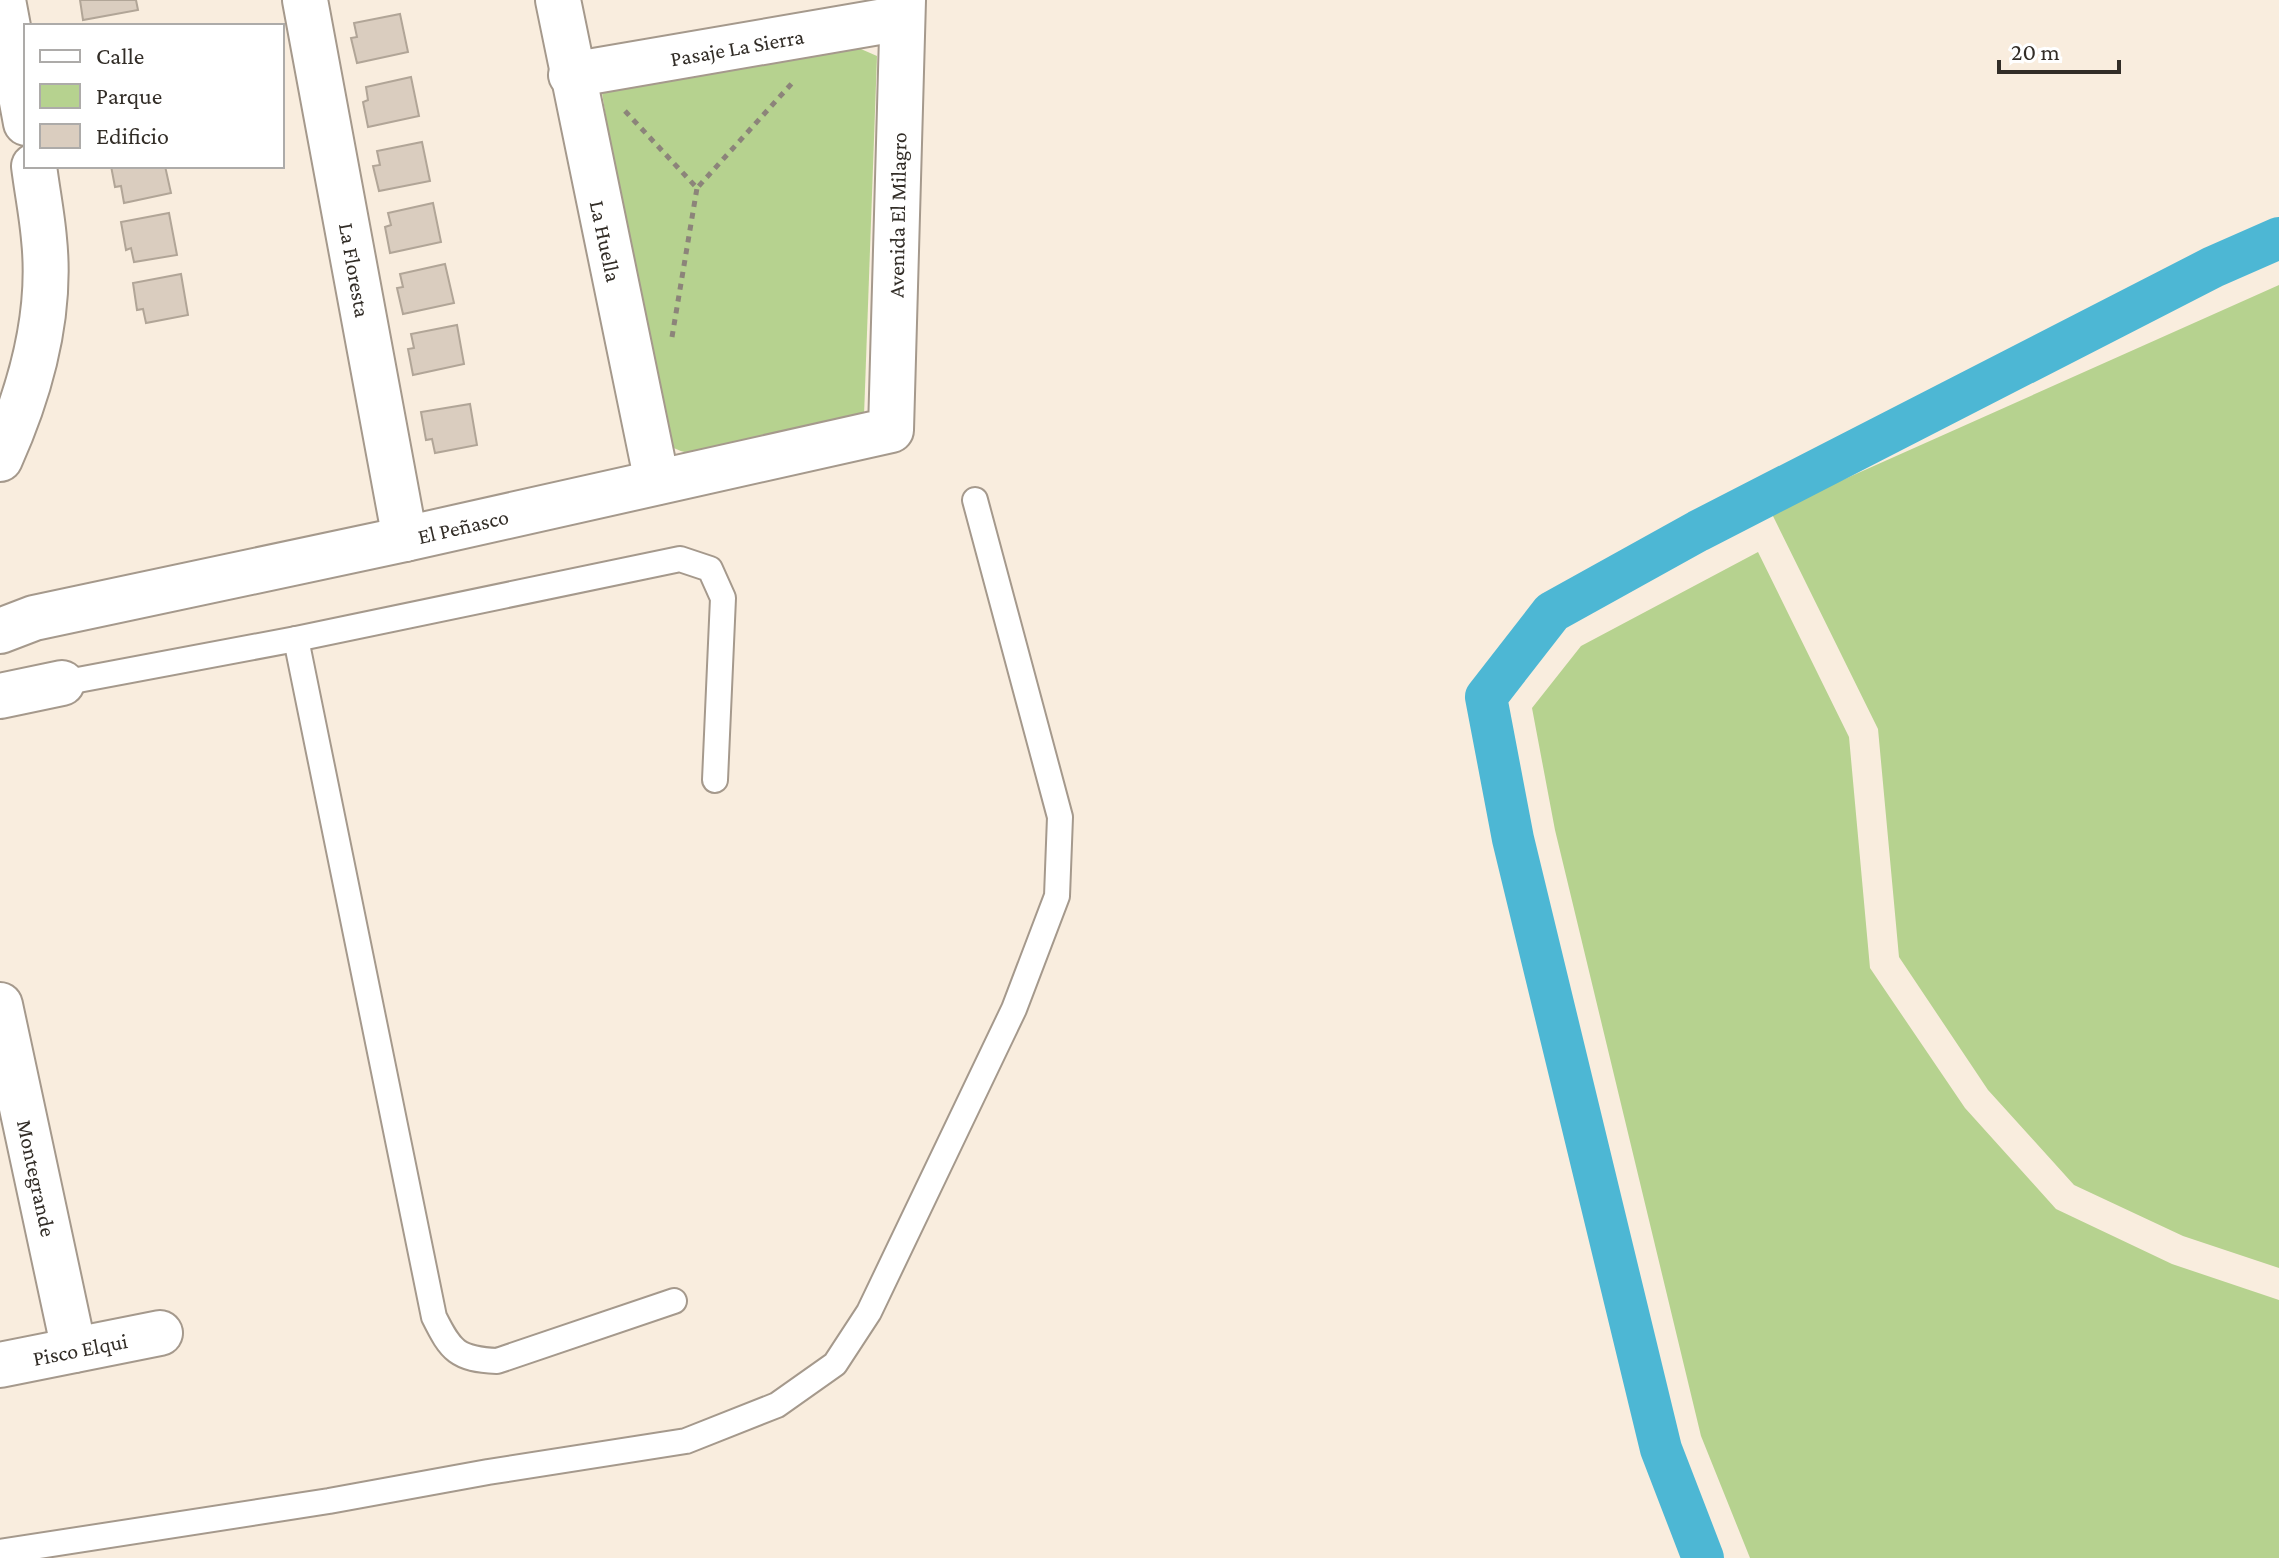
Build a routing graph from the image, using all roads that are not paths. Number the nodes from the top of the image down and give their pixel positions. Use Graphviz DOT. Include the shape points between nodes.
graph roads {
  1 [pos="3,0"];
  2 [pos="305,0"];
  3 [pos="558,0"];
  4 [pos="903,9"];
  5 [pos="580,74"];
  6 [pos="24,112"];
  7 [pos="34,168"];
  8 [pos="891,430"];
  9 [pos="0,459"];
  10 [pos="657,482"];
  11 [pos="975,500"];
  12 [pos="405,539"];
  13 [pos="11,618"];
  14 [pos="296,639"];
  15 [pos="62,683"];
  16 [pos="0,696"];
  17 [pos="715,780"];
  18 [pos="0,1005"];
  19 [pos="674,1301"];
  20 [pos="160,1333"];
  21 [pos="74,1350"];
  22 [pos="0,1365"];
  23 [pos="0,1552"];
  1 -- 6 [label="street"];
  2 -- 12 [label="street, La Floresta"];
  3 -- 5 [label="street, La Huella"];
  4 -- 5 [label="street, Pasaje La Sierra" via="841,29"];
  4 -- 8 [label="street, Avenida El Milagro"];
  5 -- 10 [label="street, La Huella"];
  7 -- 9 [label="street" via="44,240 40,336 31,378"];
  8 -- 10 [label="street, El Peñasco"];
  10 -- 12 [label="street, El Peñasco"];
  11 -- 23 [label="lane" via="1060,817 1057,896 1014,1009 869,1312 835,1364 777,1405 686,1441"];
  12 -- 13 [label="street, El Peñasco"];
  14 -- 15 [label="lane"];
  14 -- 17 [label="lane" via="680,559 710,569 723,598"];
  14 -- 19 [label="lane" via="434,1317 448,1345 472,1360 497,1361"];
  15 -- 16 [label="street"];
  18 -- 21 [label="street, Montegrande"];
  20 -- 21 [label="street, Pisco Elqui"];
  21 -- 22 [label="street, Pisco Elqui"];
}
